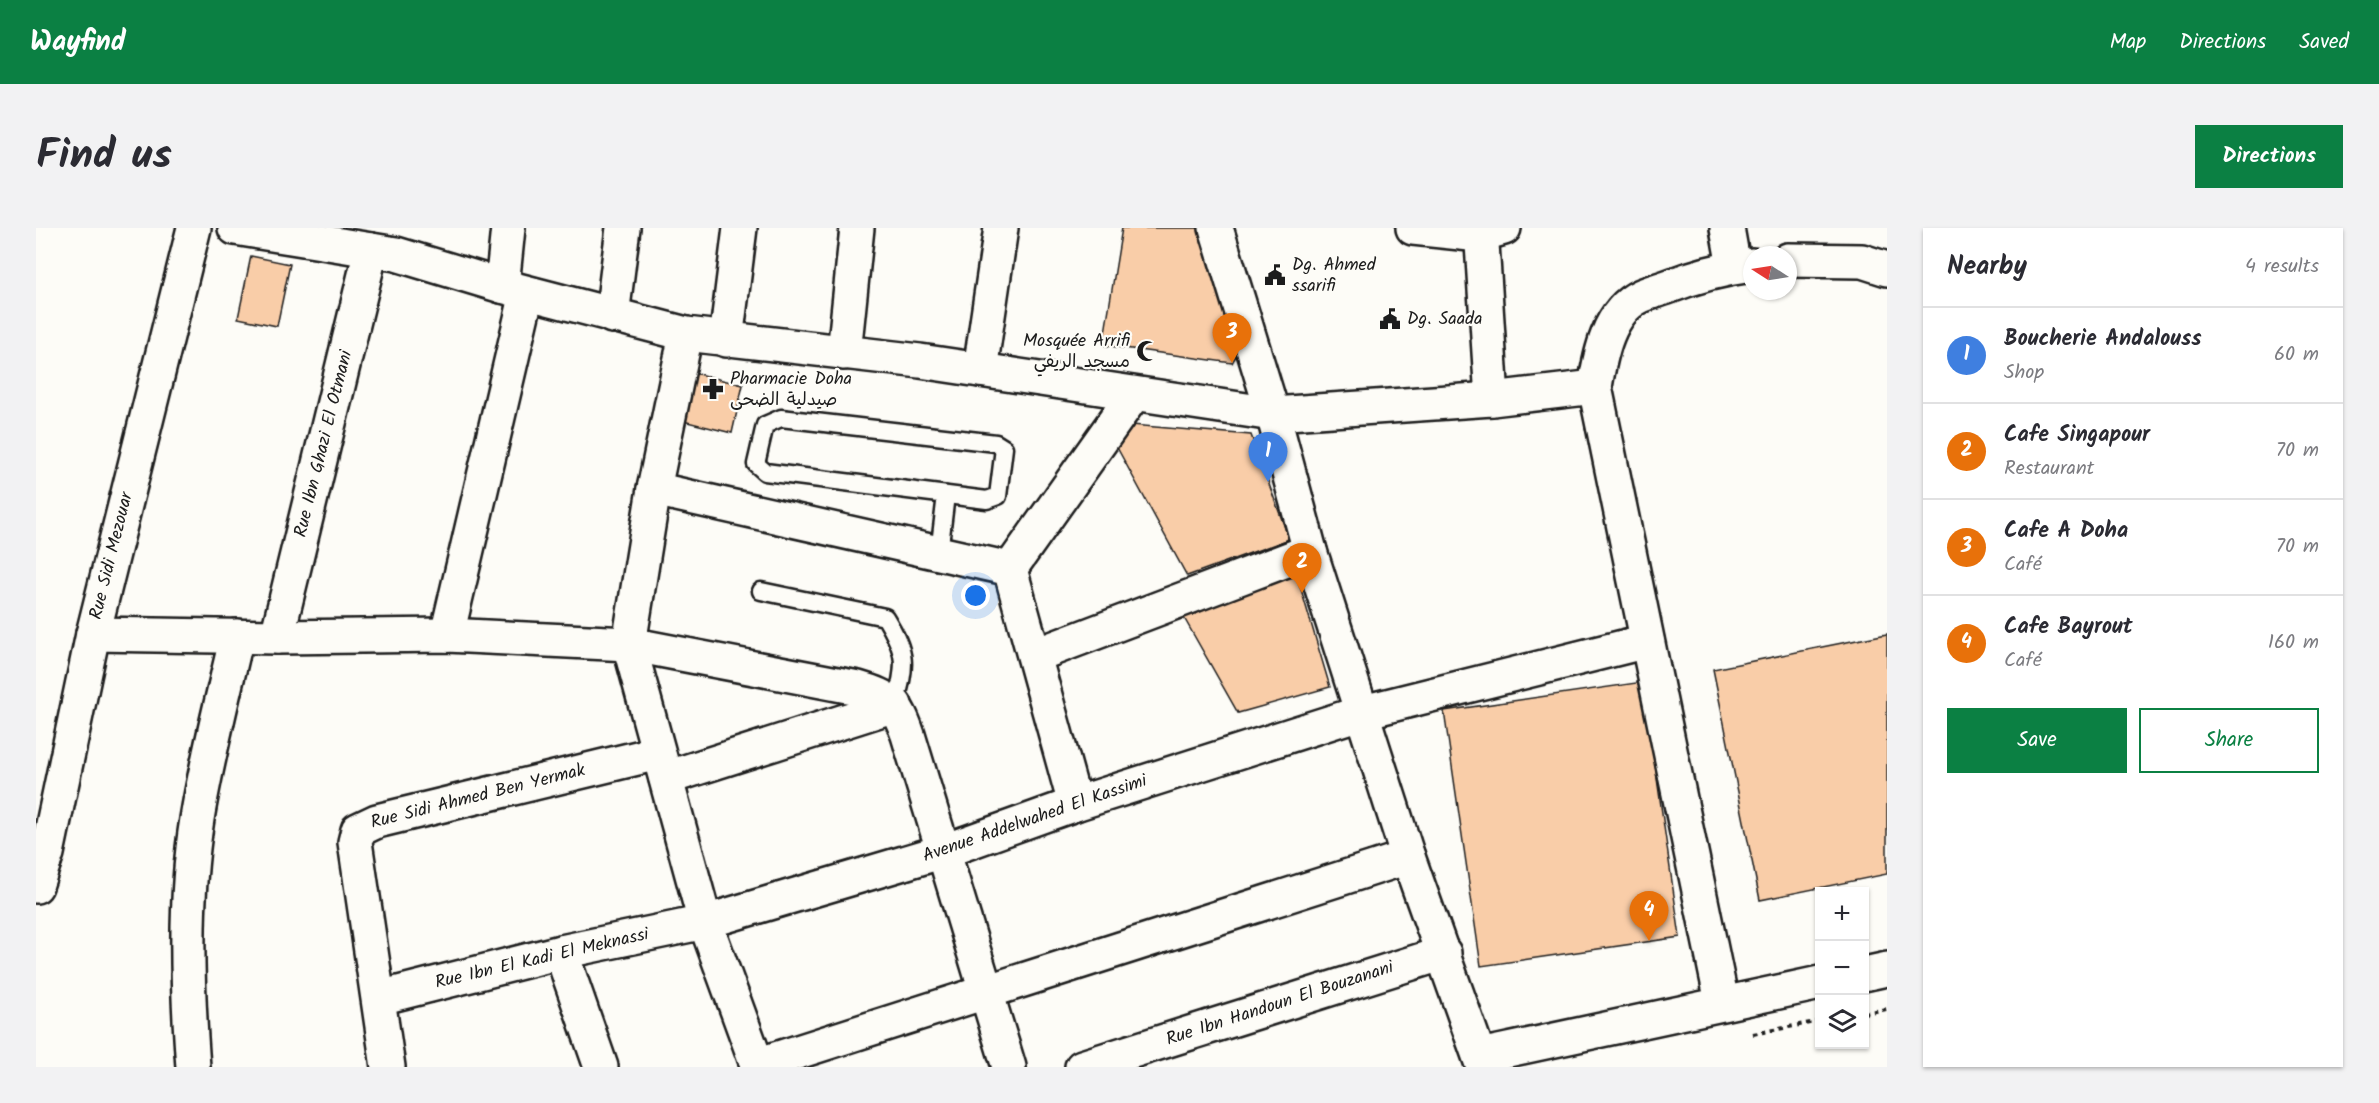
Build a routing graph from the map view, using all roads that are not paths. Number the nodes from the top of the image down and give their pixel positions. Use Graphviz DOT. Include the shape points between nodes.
graph roads {
  1 [pos="194,228"];
  2 [pos="235,228"];
  3 [pos="508,228"];
  4 [pos="623,228"];
  5 [pos="740,228"];
  6 [pos="857,228"];
  7 [pos="1000,228"];
  8 [pos="1216,228"];
  9 [pos="1413,228"];
  10 [pos="1727,228"];
  11 [pos="1488,230"];
  12 [pos="284,232"];
  13 [pos="389,244"];
  14 [pos="1797,260"];
  15 [pos="1743,266"];
  16 [pos="1887,269"];
  17 [pos="514,290"];
  18 [pos="612,316"];
  19 [pos="686,334"];
  20 [pos="726,340"];
  21 [pos="844,353"];
  22 [pos="980,370"];
  23 [pos="1595,387"];
  24 [pos="1134,394"];
  25 [pos="1492,399"];
  26 [pos="1273,414"];
  27 [pos="654,489"];
  28 [pos="946,495"];
  29 [pos="1310,550"];
  30 [pos="939,553"];
  31 [pos="1010,569"];
  32 [pos="761,591"];
  33 [pos="93,634"];
  34 [pos="447,635"];
  35 [pos="237,636"];
  36 [pos="277,637"];
  37 [pos="1647,640"];
  38 [pos="629,644"];
  39 [pos="1036,655"];
  40 [pos="895,705"];
  41 [pos="1363,712"];
  42 [pos="662,766"];
  43 [pos="1075,804"];
  44 [pos="944,851"];
  45 [pos="1408,857"];
  46 [pos="36,886"];
  47 [pos="705,922"];
  48 [pos="561,952"];
  49 [pos="1444,953"];
  50 [pos="1887,969"];
  51 [pos="1869,973"];
  52 [pos="1815,984"];
  53 [pos="986,993"];
  54 [pos="380,998"];
  55 [pos="1722,1002"];
  56 [pos="1482,1061"];
  57 [pos="758,1066"];
  58 [pos="193,1067"];
  59 [pos="388,1067"];
  60 [pos="601,1067"];
  61 [pos="1009,1067"];
  62 [pos="1082,1067"];
  1 -- 33 [label="street, Rue Sidi Mezouar"];
  2 -- 12 [label="street"];
  3 -- 17 [label="street"];
  4 -- 18 [label="street"];
  5 -- 20 [label="street"];
  6 -- 21 [label="street"];
  7 -- 22 [label="street"];
  8 -- 26 [label="street"];
  9 -- 11 [label="street"];
  10 -- 15 [label="street"];
  11 -- 25 [label="street"];
  12 -- 13 [label="street"];
  13 -- 17 [label="street"];
  13 -- 36 [label="street, Rue Ibn Ghazi El Otmani"];
  14 -- 16 [label="street" via="1862,261"];
  15 -- 23 [label="street" via="1688,278 1639,296 1623,310 1611,330 1600,353"];
  17 -- 18 [label="street"];
  17 -- 34 [label="street"];
  18 -- 19 [label="street"];
  19 -- 20 [label="street"];
  19 -- 27 [label="street"];
  20 -- 21 [label="street"];
  21 -- 22 [label="street"];
  22 -- 24 [label="street"];
  23 -- 25 [label="street"];
  23 -- 37 [label="street"];
  24 -- 26 [label="street"];
  24 -- 31 [label="street"];
  25 -- 26 [label="street"];
  26 -- 29 [label="street"];
  27 -- 30 [label="street"];
  27 -- 38 [label="street"];
  28 -- 28 [label="lane" via="987,500 998,496 1004,448 996,443 781,418 765,425 756,464 765,472"];
  28 -- 30 [label="lane"];
  29 -- 39 [label="street"];
  29 -- 41 [label="street"];
  30 -- 31 [label="street"];
  31 -- 39 [label="street"];
  32 -- 40 [label="lane" via="885,617 905,664"];
  33 -- 35 [label="street"];
  33 -- 46 [label="street, Rue Sidi Mezouar" via="47,853"];
  34 -- 36 [label="street"];
  34 -- 38 [label="street"];
  35 -- 36 [label="street"];
  35 -- 58 [label="street" via="197,822 190,906"];
  37 -- 41 [label="street, Avenue Addelwahed El Kassimi"];
  37 -- 55 [label="street"];
  38 -- 40 [label="street" via="858,688"];
  38 -- 42 [label="street"];
  39 -- 43 [label="street"];
  40 -- 42 [label="street"];
  40 -- 44 [label="street"];
  41 -- 43 [label="street, Avenue Addelwahed El Kassimi"];
  41 -- 45 [label="street"];
  42 -- 47 [label="street"];
  42 -- 54 [label="street, Rue Sidi Ahmed Ben Yermak" via="376,821 359,828 355,842"];
  43 -- 44 [label="street, Avenue Addelwahed El Kassimi"];
  44 -- 47 [label="street, Avenue Addelwahed El Kassimi"];
  44 -- 53 [label="street"];
  45 -- 49 [label="street"];
  45 -- 53 [label="street"];
  47 -- 48 [label="street, Rue Ibn El Kadi El Meknassi"];
  47 -- 57 [label="street"];
  48 -- 54 [label="street, Rue Ibn El Kadi El Meknassi"];
  48 -- 60 [label="street"];
  49 -- 56 [label="street"];
  49 -- 62 [label="street, Rue Ibn Handoun El Bouzanani"];
  50 -- 51 [label="street"];
  52 -- 55 [label="street"];
  53 -- 57 [label="street"];
  53 -- 61 [label="street"];
  54 -- 59 [label="street, Rue Sidi Ahmed Ben Yermak"];
  55 -- 56 [label="street"];
}
